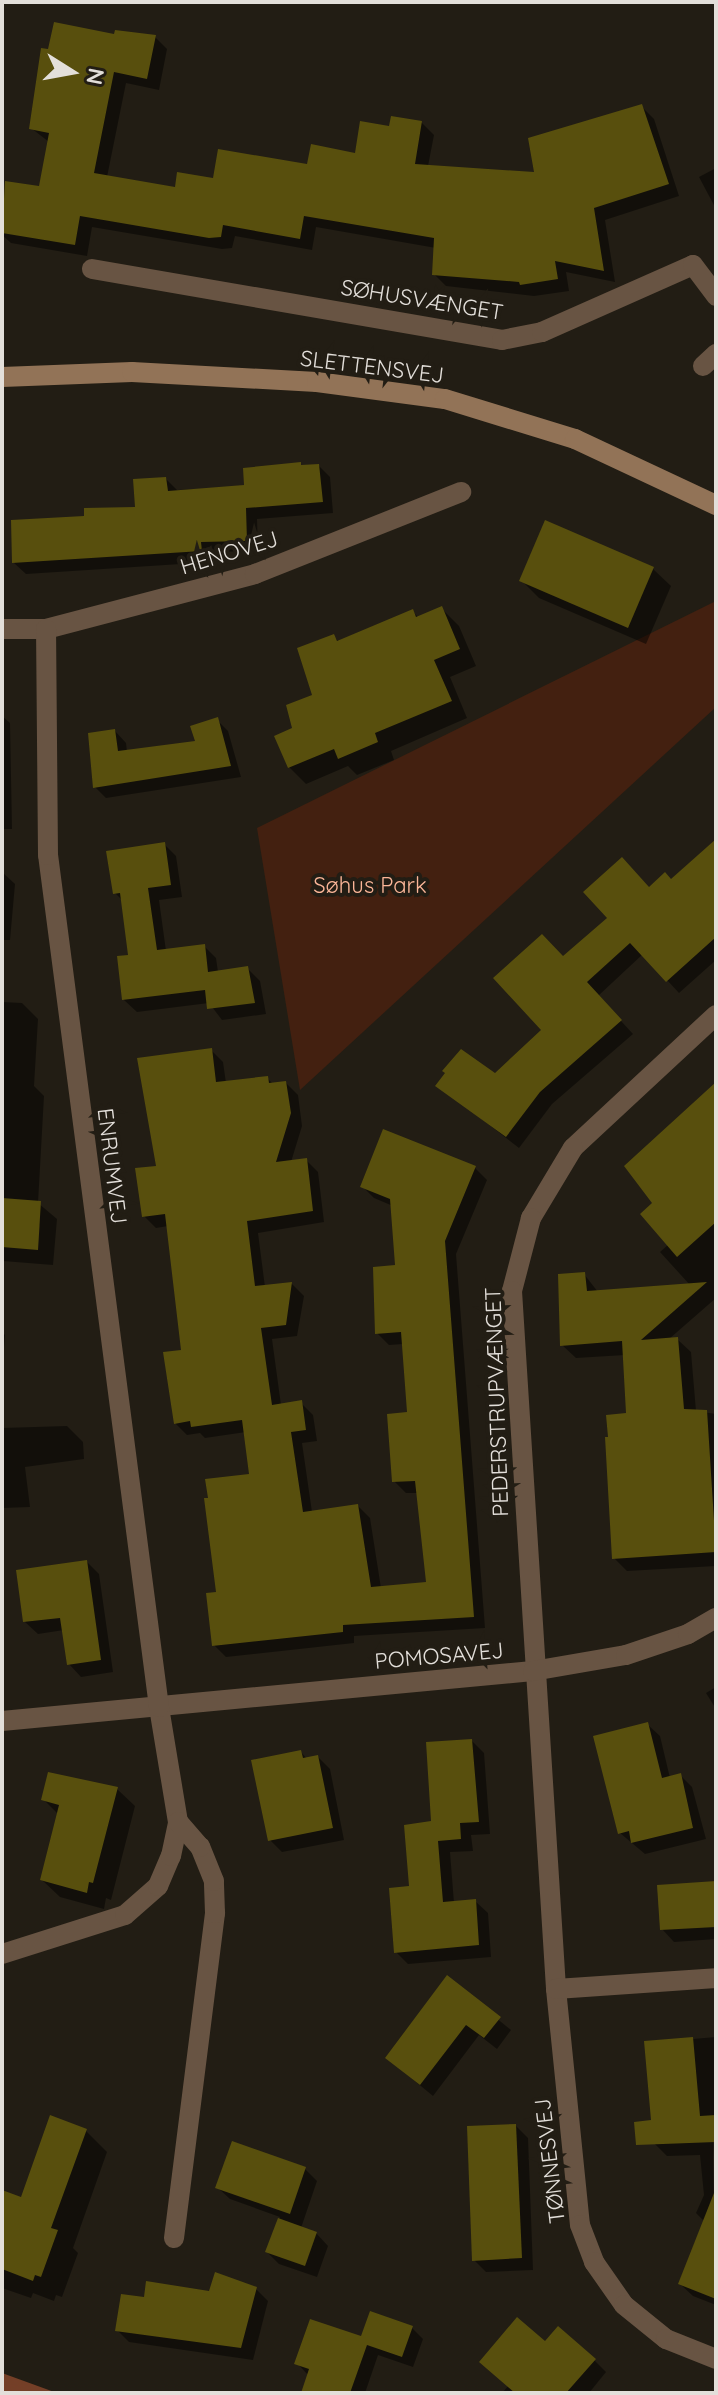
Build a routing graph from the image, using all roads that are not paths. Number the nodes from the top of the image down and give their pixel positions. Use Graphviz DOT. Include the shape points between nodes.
graph roads {
  1 [pos="92,269"];
  2 [pos="716,296"];
  3 [pos="2,377"];
  4 [pos="461,492"];
  5 [pos="716,505"];
  6 [pos="2,629"];
  7 [pos="46,629"];
  8 [pos="716,1015"];
  9 [pos="716,1618"];
  10 [pos="533,1671"];
  11 [pos="159,1707"];
  12 [pos="2,1721"];
  13 [pos="178,1822"];
  14 [pos="2,1954"];
  15 [pos="716,1978"];
  16 [pos="556,1989"];
  17 [pos="174,2238"];
  18 [pos="716,2359"];
  1 -- 2 [label="street, SØHUSVÆNGET" via="502,340 542,332 693,265"];
  3 -- 5 [label="street, SLETTENSVEJ" via="132,372 317,382 445,399 575,439"];
  4 -- 7 [label="street, HENOVEJ" via="255,574"];
  6 -- 7 [label="street, HENOVEJ"];
  7 -- 11 [label="street, ENRUMVEJ" via="48,855"];
  8 -- 10 [label="street, PEDERSTRUPVÆNGET" via="573,1148 531,1218 512,1291"];
  9 -- 10 [label="street, POMOSAVEJ" via="688,1634 626,1655"];
  10 -- 11 [label="street, POMOSAVEJ"];
  10 -- 16 [label="street, TØNNESVEJ"];
  11 -- 12 [label="street, POMOSAVEJ"];
  11 -- 13 [label="street"];
  13 -- 14 [label="street" via="158,1886 125,1915"];
  13 -- 17 [label="street" via="200,1847 214,1881 215,1913"];
  15 -- 16 [label="street"];
  16 -- 18 [label="street, TØNNESVEJ" via="580,2225 594,2262 624,2305 666,2339"];
}
